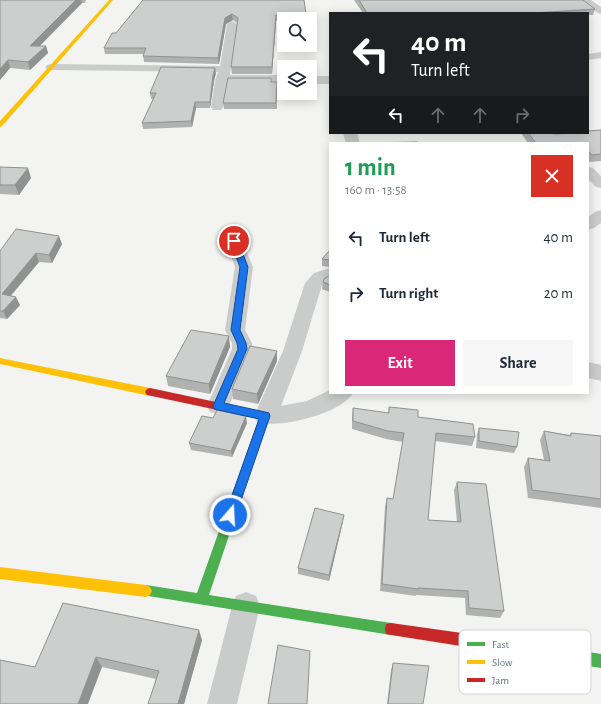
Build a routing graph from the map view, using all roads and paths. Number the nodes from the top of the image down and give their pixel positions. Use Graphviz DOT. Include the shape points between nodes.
graph roads {
  1 [pos="111,0"];
  2 [pos="585,0"];
  3 [pos="601,11"];
  4 [pos="232,24"];
  5 [pos="589,56"];
  6 [pos="601,56"];
  7 [pos="51,67"];
  8 [pos="224,74"];
  9 [pos="277,78"];
  10 [pos="317,80"];
  11 [pos="329,80"];
  12 [pos="217,107"];
  13 [pos="0,125"];
  14 [pos="589,172"];
  15 [pos="601,184"];
  16 [pos="601,215"];
  17 [pos="589,224"];
  18 [pos="234,241"];
  19 [pos="329,274"];
  20 [pos="0,361"];
  21 [pos="589,370"];
  22 [pos="601,373"];
  23 [pos="340,394"];
  24 [pos="218,406"];
  25 [pos="265,416"];
  26 [pos="0,573"];
  27 [pos="201,599"];
  28 [pos="246,606"];
  29 [pos="459,639"];
  30 [pos="591,659"];
  31 [pos="601,661"];
  32 [pos="222,704"];
  1 -- 7 [label="main road"];
  2 -- 3 [label="street"];
  4 -- 8 [label="street"];
  5 -- 6 [label="street"];
  7 -- 8 [label="street"];
  7 -- 13 [label="main road"];
  8 -- 9 [label="street"];
  8 -- 12 [label="street"];
  10 -- 11 [label="street"];
  14 -- 15 [label="street"];
  16 -- 17 [label="street"];
  18 -- 24 [label="street" via="244,267 235,330 242,343 242,349"];
  19 -- 25 [label="street" via="320,277 314,283 291,358"];
  20 -- 24 [label="main road"];
  21 -- 22 [label="street"];
  23 -- 25 [label="street" via="308,410"];
  24 -- 25 [label="main road"];
  25 -- 27 [label="main road"];
  26 -- 27 [label="main road"];
  27 -- 28 [label="main road"];
  28 -- 29 [label="main road"];
  28 -- 32 [label="street"];
  30 -- 31 [label="main road"];
}
